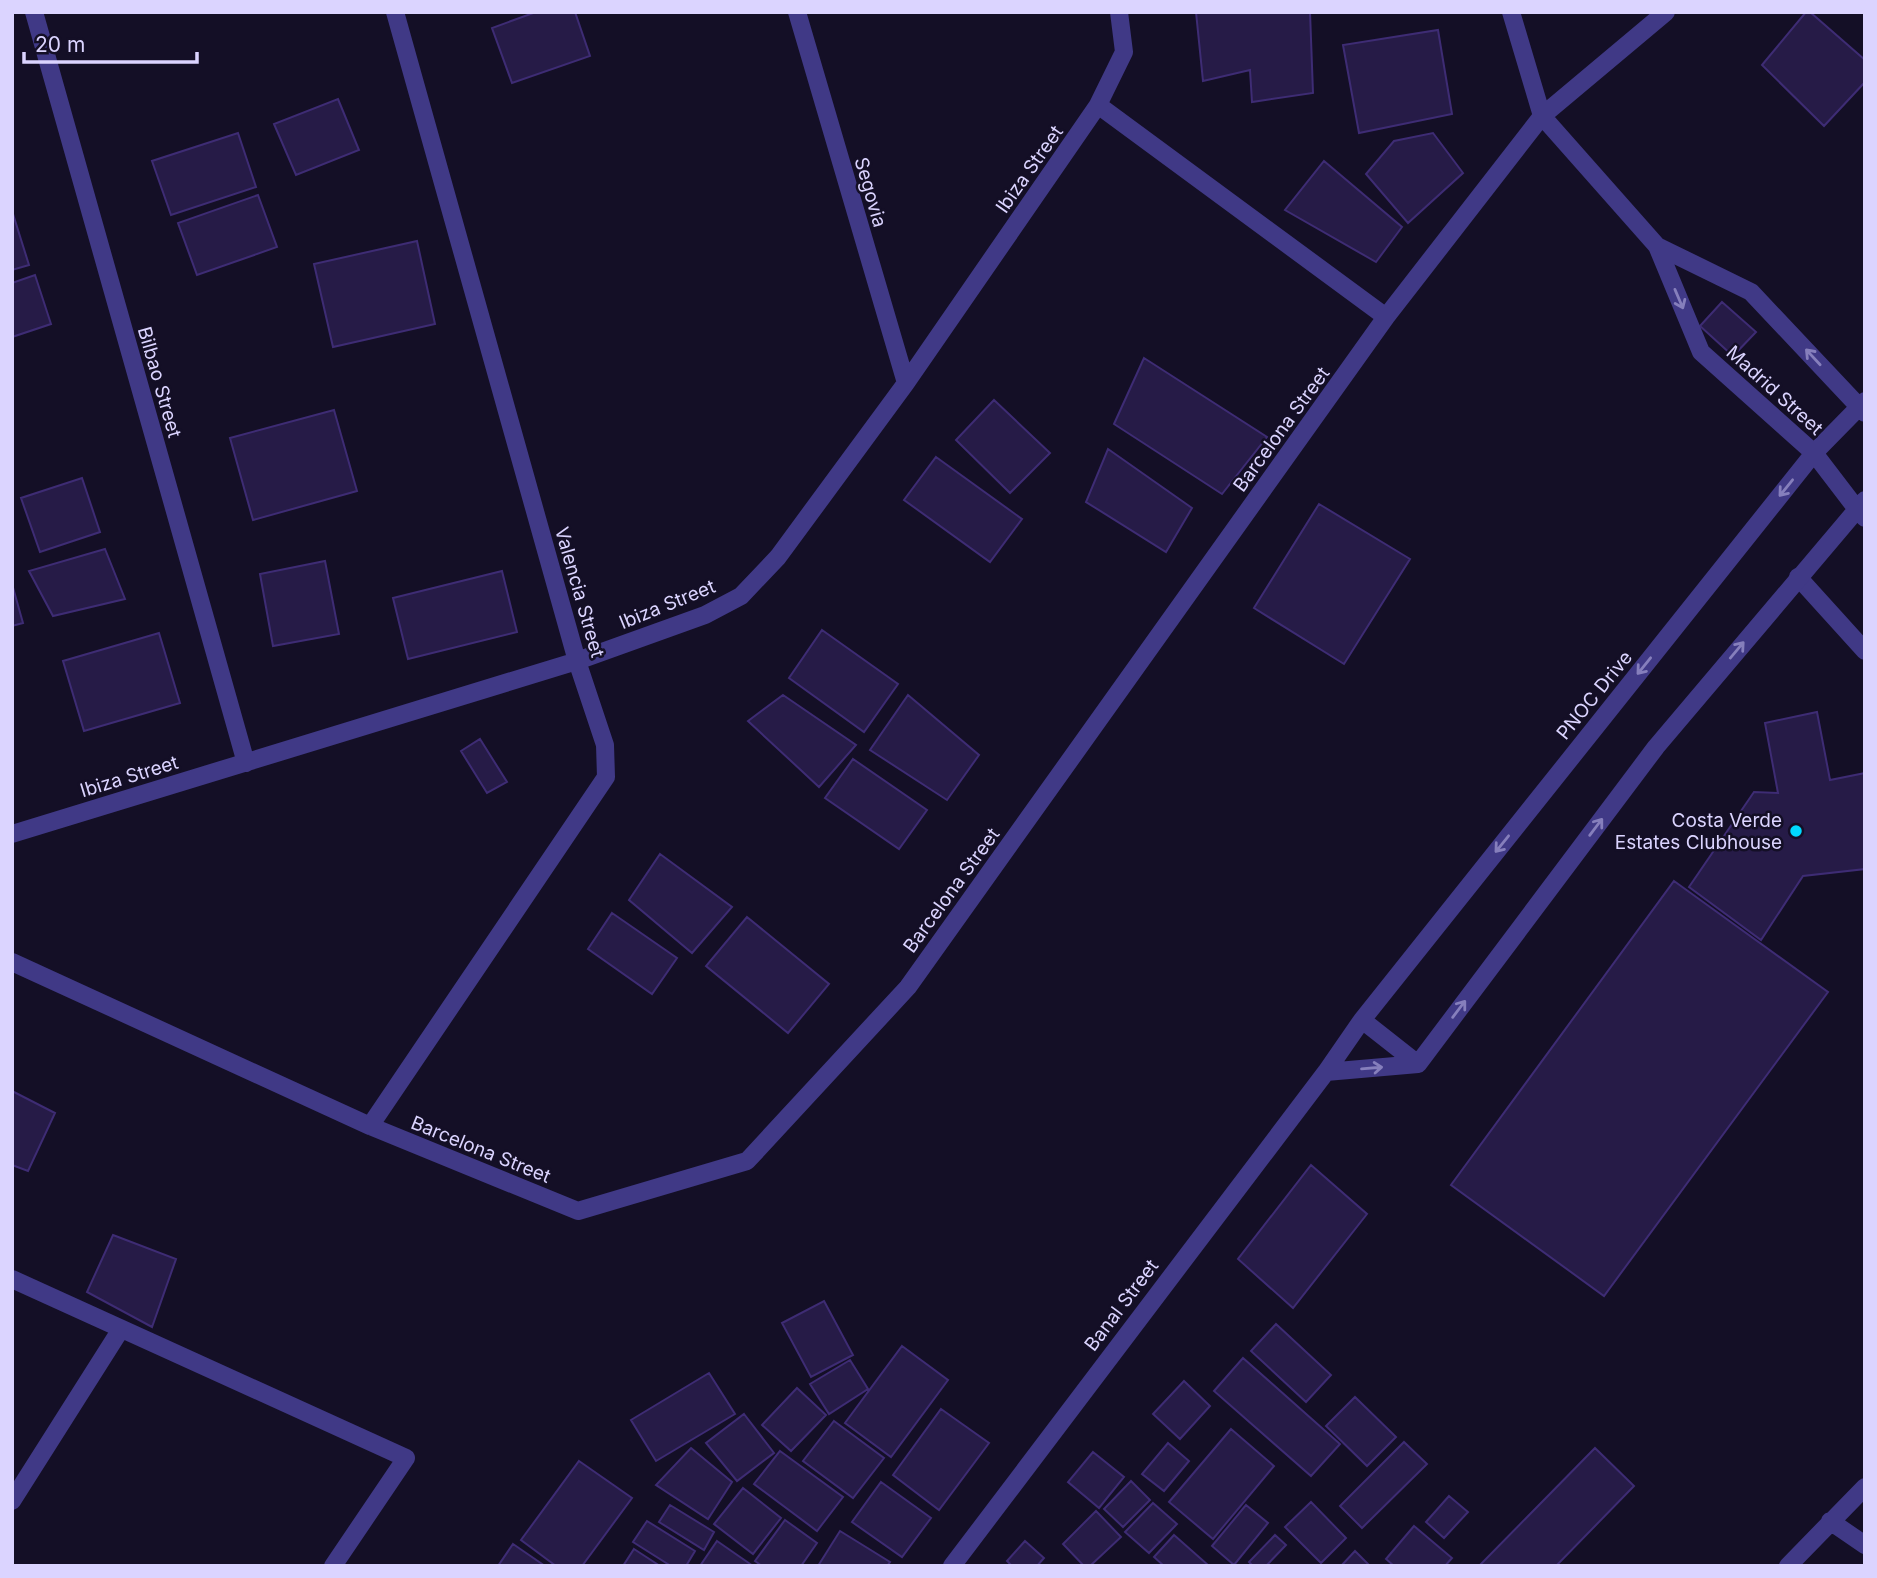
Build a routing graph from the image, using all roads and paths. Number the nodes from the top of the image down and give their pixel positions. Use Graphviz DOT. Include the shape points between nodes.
graph roads {
  1 [pos="34,12"];
  2 [pos="395,12"];
  3 [pos="797,12"];
  4 [pos="1119,12"];
  5 [pos="1511,12"];
  6 [pos="1667,12"];
  7 [pos="1098,105"];
  8 [pos="1542,116"];
  9 [pos="1657,246"];
  10 [pos="1386,317"];
  11 [pos="906,383"];
  12 [pos="1863,407"];
  13 [pos="1814,453"];
  14 [pos="1862,509"];
  15 [pos="1798,578"];
  16 [pos="1865,651"];
  17 [pos="577,661"];
  18 [pos="246,763"];
  19 [pos="12,834"];
  20 [pos="12,962"];
  21 [pos="1362,1020"];
  22 [pos="1418,1064"];
  23 [pos="1325,1072"];
  24 [pos="370,1126"];
  25 [pos="12,1279"];
  26 [pos="121,1329"];
  27 [pos="1865,1487"];
  28 [pos="12,1501"];
  29 [pos="1830,1521"];
  30 [pos="1865,1545"];
  31 [pos="333,1566"];
  32 [pos="952,1566"];
  33 [pos="1788,1566"];
  1 -- 18 [label="street, Bilbao Street"];
  2 -- 17 [label="street, Valencia Street"];
  3 -- 11 [label="street, Segovia"];
  4 -- 7 [label="street, Ibiza Street" via="1124,52"];
  5 -- 8 [label="street, Madrid Street"];
  6 -- 8 [label="street, Barcelona Street"];
  7 -- 10 [label="street"];
  7 -- 11 [label="street, Ibiza Street"];
  8 -- 9 [label="street, Madrid Street"];
  8 -- 10 [label="street, Barcelona Street"];
  12 -- 9 [label="street, Madrid Street, one-way" via="1751,292"];
  9 -- 13 [label="street, Madrid Street, one-way" via="1701,352"];
  10 -- 24 [label="street, Barcelona Street" via="908,987 747,1161 578,1211"];
  11 -- 17 [label="street, Ibiza Street" via="778,557 741,596 705,615"];
  12 -- 13 [label="street, PNOC Drive"];
  13 -- 14 [label="street, Madrid Street"];
  13 -- 21 [label="street, PNOC Drive, one-way"];
  14 -- 15 [label="street"];
  15 -- 16 [label="street"];
  22 -- 15 [label="street, one-way" via="1656,747"];
  17 -- 18 [label="street, Ibiza Street"];
  17 -- 24 [label="street, Valencia Street" via="606,745 606,777"];
  18 -- 19 [label="street, Ibiza Street"];
  20 -- 24 [label="street, Barcelona Street"];
  21 -- 22 [label="street"];
  21 -- 23 [label="street, PNOC Drive"];
  23 -- 22 [label="street, one-way"];
  23 -- 32 [label="street, Banal Street"];
  25 -- 26 [label="street"];
  26 -- 28 [label="street"];
  26 -- 31 [label="street" via="406,1458"];
  27 -- 29 [label="street"];
  29 -- 30 [label="street"];
  29 -- 33 [label="street"];
}
